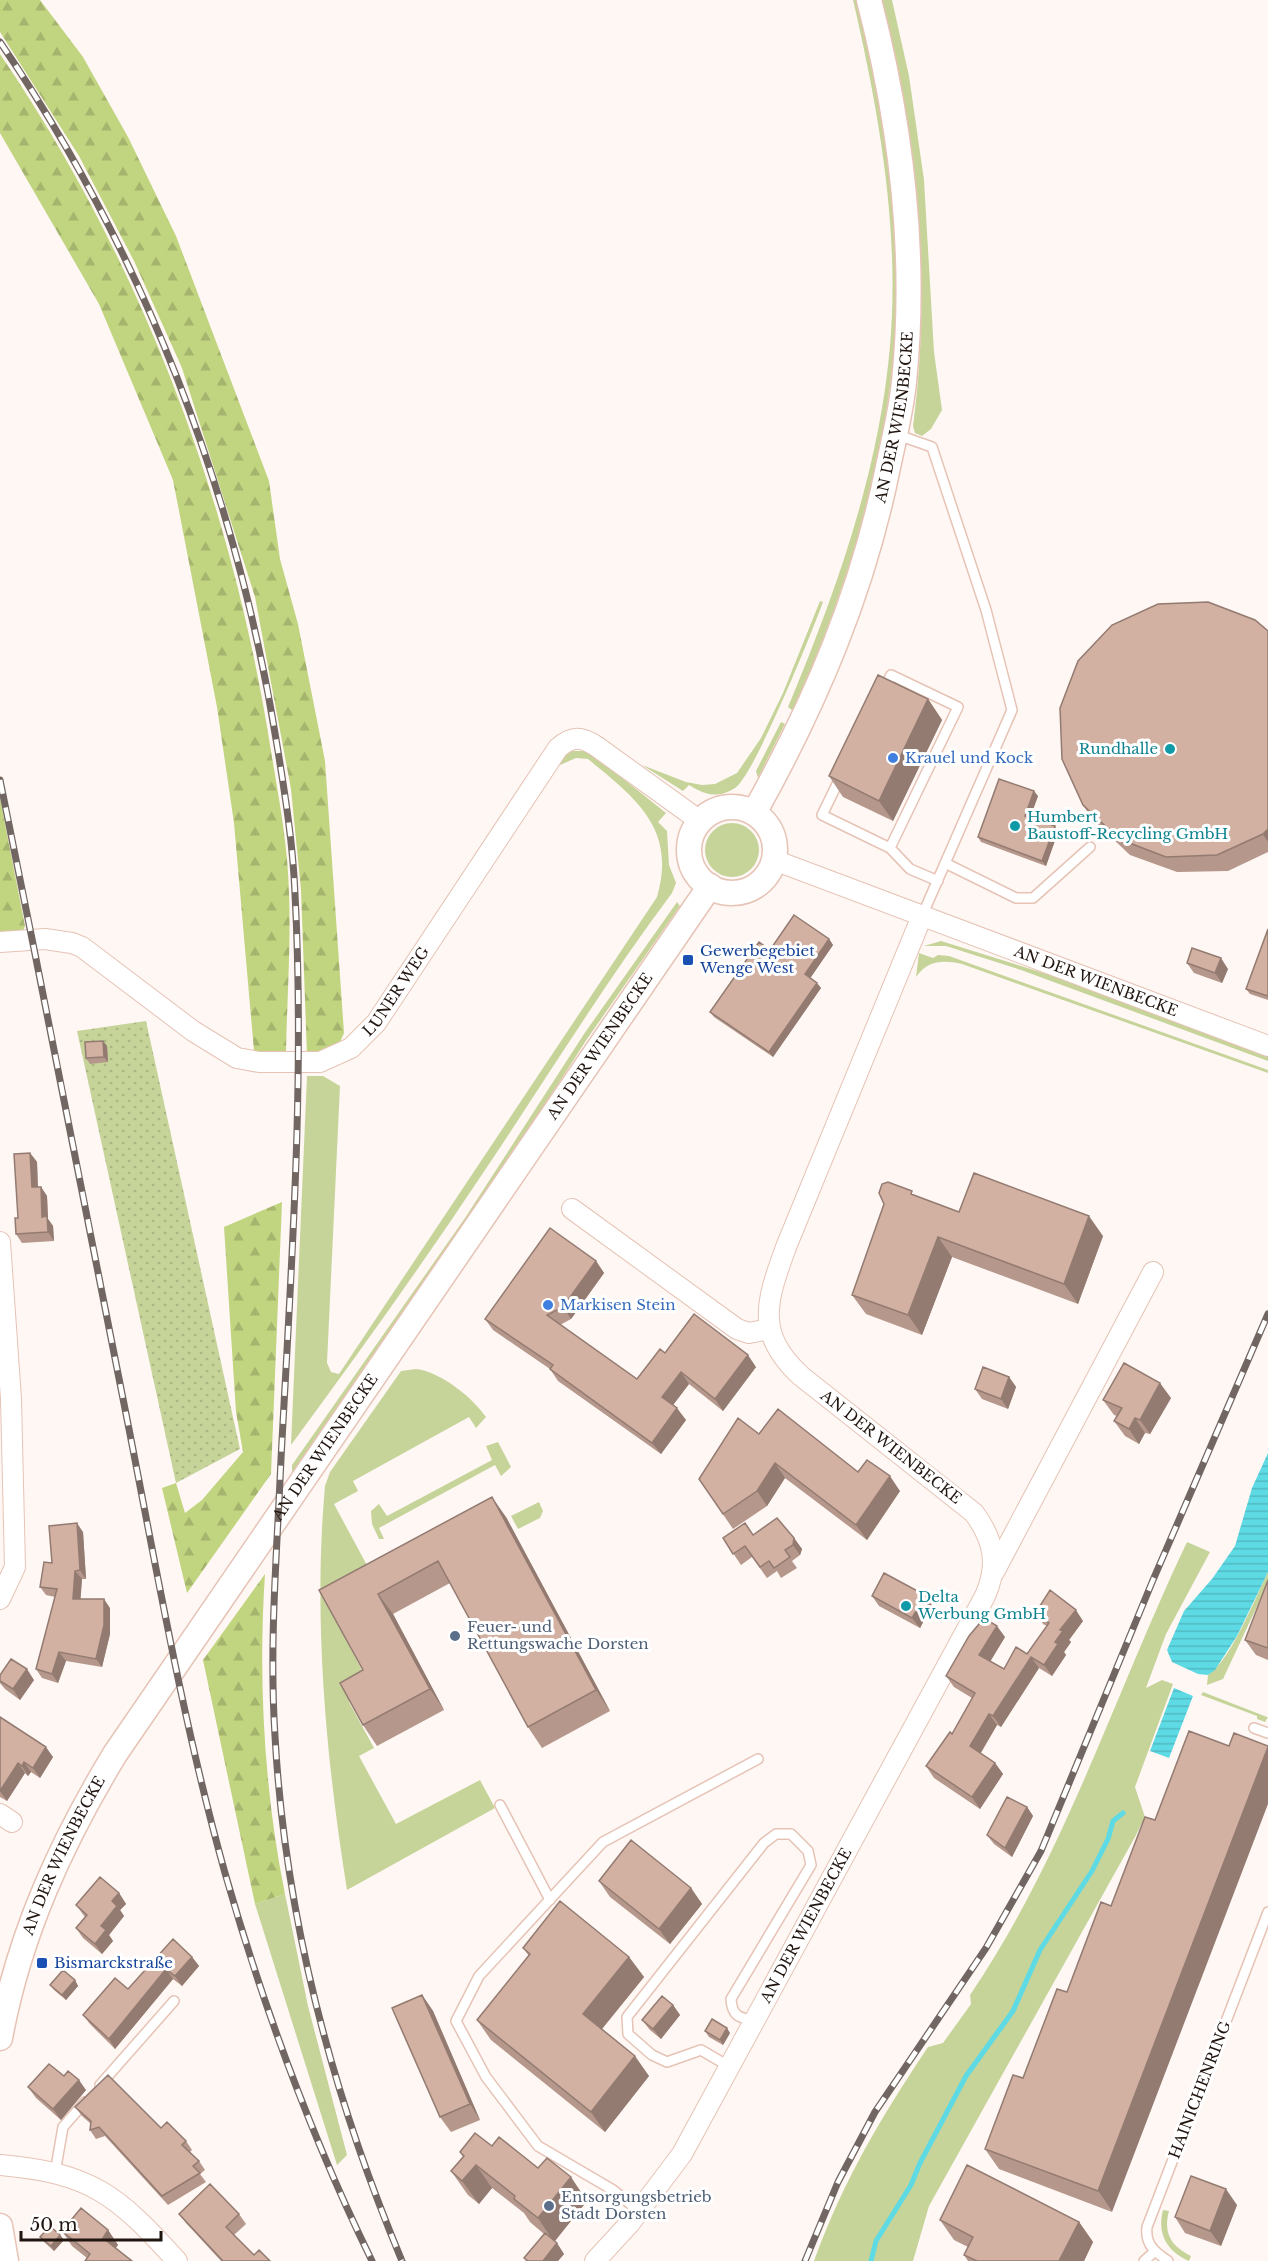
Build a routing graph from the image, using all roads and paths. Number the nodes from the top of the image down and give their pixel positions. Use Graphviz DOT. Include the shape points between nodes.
graph roads {
  1 [pos="869,0"];
  2 [pos="895,434"];
  3 [pos="876,705"];
  4 [pos="847,765"];
  5 [pos="754,813"];
  6 [pos="700,821"];
  7 [pos="1089,847"];
  8 [pos="890,848"];
  9 [pos="774,860"];
  10 [pos="945,863"];
  11 [pos="938,881"];
  12 [pos="710,886"];
  13 [pos="922,916"];
  14 [pos="0,942"];
  15 [pos="1268,1046"];
  16 [pos="572,1209"];
  17 [pos="0,1242"];
  18 [pos="1153,1272"];
  19 [pos="769,1329"];
  20 [pos="5,1400"];
  21 [pos="993,1575"];
  22 [pos="0,1599"];
  23 [pos="1254,1728"];
  24 [pos="1268,1733"];
  25 [pos="758,1759"];
  26 [pos="500,1805"];
  27 [pos="550,1900"];
  28 [pos="1268,1912"];
  29 [pos="174,2001"];
  30 [pos="756,2021"];
  31 [pos="0,2038"];
  32 [pos="730,2067"];
  33 [pos="0,2165"];
  34 [pos="55,2173"];
  35 [pos="639,2211"];
  36 [pos="0,2226"];
  37 [pos="1154,2252"];
  38 [pos="6,2261"];
  39 [pos="177,2261"];
  40 [pos="595,2261"];
  41 [pos="1144,2261"];
  42 [pos="1168,2261"];
  1 -- 2 [label="street, AN DER WIENBECKE" via="889,89 903,179 907,237 907,354"];
  2 -- 5 [label="street, AN DER WIENBECKE" via="876,524 847,619 811,704"];
  2 -- 10 [label="lane" via="932,447 986,610 1012,710"];
  3 -- 8 [label="lane" via="891,675 958,707"];
  4 -- 8 [label="lane" via="822,815"];
  5 -- 6 [label="street" via="731,807"];
  5 -- 9 [label="street" via="772,833"];
  6 -- 12 [label="street" via="689,849 692,864"];
  6 -- 14 [label="street, LUNER WEG" via="596,746 579,738 570,739 558,748 376,1023 351,1048 320,1062 237,1058 193,1031 72,942"];
  7 -- 10 [label="lane" via="1033,898 1016,898"];
  8 -- 11 [label="lane" via="910,869"];
  9 -- 12 [label="street" via="760,882 748,889 722,891"];
  9 -- 13 [label="street, AN DER WIENBECKE"];
  10 -- 11 [label="lane"];
  11 -- 13 [label="lane"];
  12 -- 31 [label="street, AN DER WIENBECKE" via="115,1754 63,1845 47,1882 17,1960"];
  13 -- 15 [label="street, AN DER WIENBECKE"];
  13 -- 19 [label="street, AN DER WIENBECKE" via="786,1247 769,1294"];
  16 -- 19 [label="street" via="737,1329 749,1333"];
  17 -- 20 [label="street"];
  18 -- 21 [label="street, AN DER WIENBECKE"];
  19 -- 21 [label="street, AN DER WIENBECKE" via="789,1366 974,1513 992,1543"];
  20 -- 22 [label="street" via="15,1567"];
  21 -- 30 [label="street, AN DER WIENBECKE"];
  23 -- 24 [label="lane"];
  25 -- 27 [label="lane" via="603,1842"];
  26 -- 27 [label="lane"];
  27 -- 35 [label="lane" via="479,1976 456,2021 486,2077 538,2146 614,2190"];
  28 -- 37 [label="lane, HAINICHENRING" via="1147,2227 1146,2235"];
  29 -- 34 [label="lane" via="63,2127"];
  30 -- 32 [label="street, AN DER WIENBECKE"];
  30 -- 32 [label="lane" via="739,2018 732,2010 731,1999 811,1865 808,1851 791,1834 776,1834 764,1843 627,2017 628,2034 652,2055 667,2062 701,2050"];
  32 -- 35 [label="street, AN DER WIENBECKE" via="682,2154"];
  33 -- 34 [label="street"];
  34 -- 39 [label="street" via="85,2182 118,2201"];
  35 -- 40 [label="street, AN DER WIENBECKE"];
  36 -- 38 [label="street"];
  37 -- 41 [label="lane"];
  37 -- 42 [label="lane"];
}
